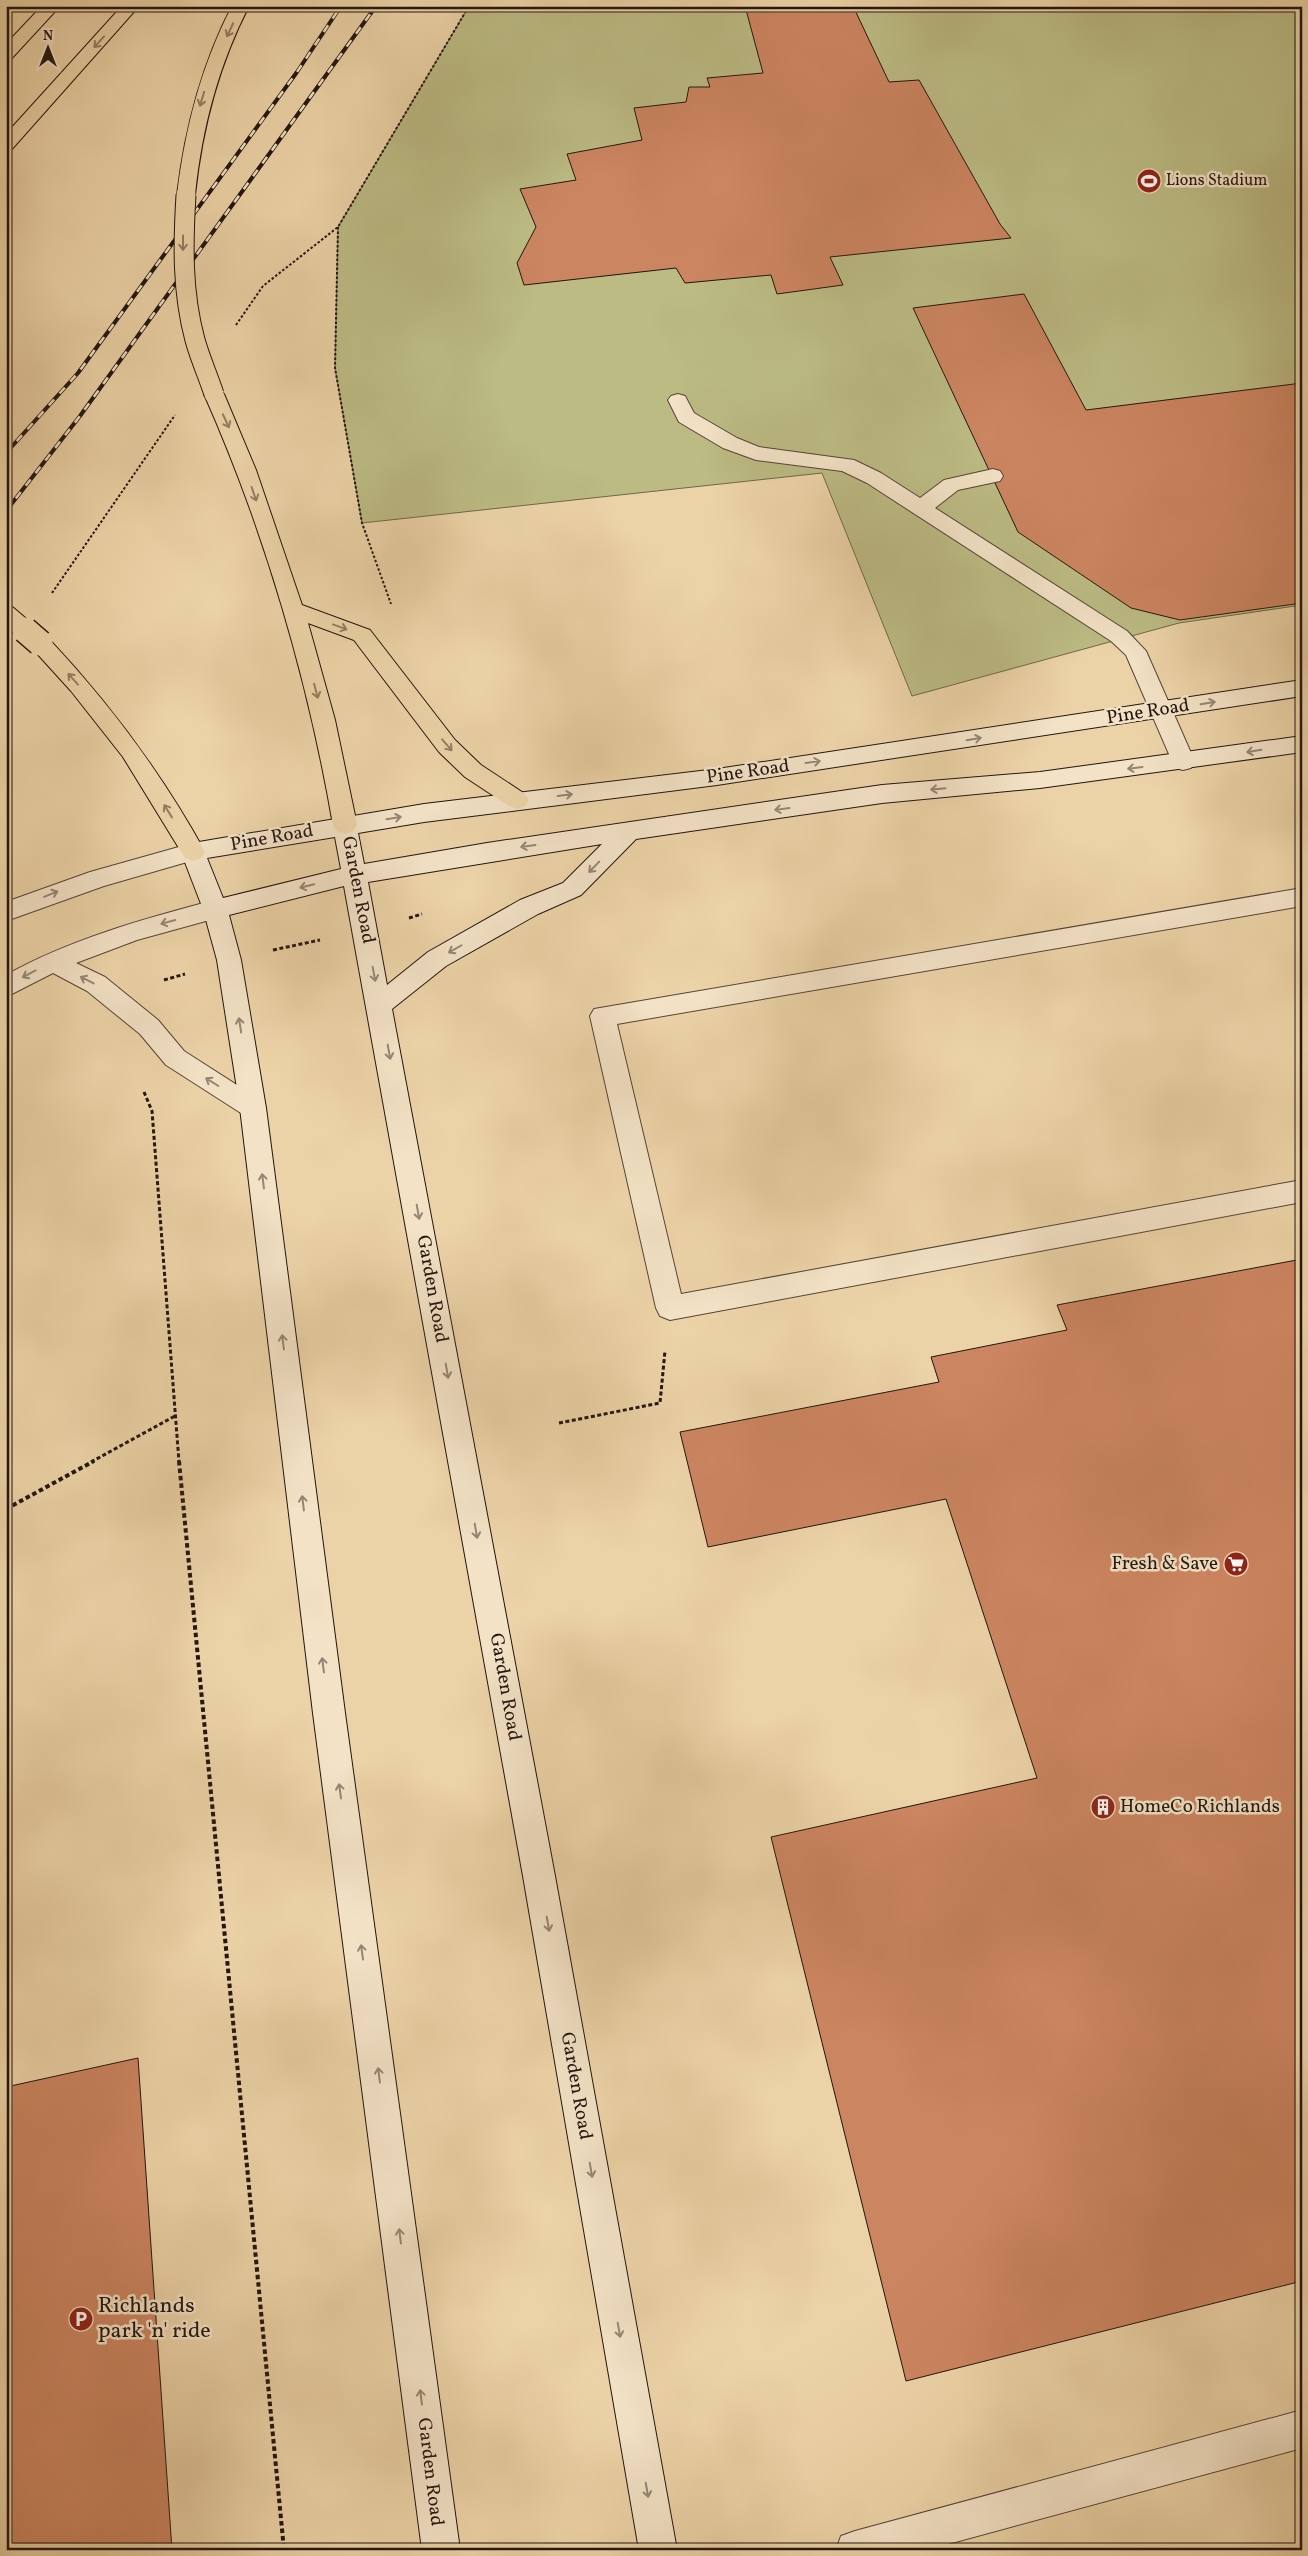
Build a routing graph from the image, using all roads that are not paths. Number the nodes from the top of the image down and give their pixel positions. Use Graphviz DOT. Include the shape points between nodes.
graph roads {
  1 [pos="52,6"];
  2 [pos="131,6"];
  3 [pos="241,6"];
  4 [pos="6,54"];
  5 [pos="6,145"];
  6 [pos="678,400"];
  7 [pos="993,476"];
  8 [pos="921,508"];
  9 [pos="294,610"];
  10 [pos="6,614"];
  11 [pos="1302,688"];
  12 [pos="1160,710"];
  13 [pos="1302,744"];
  14 [pos="1183,762"];
  15 [pos="517,800"];
  16 [pos="345,826"];
  17 [pos="628,832"];
  18 [pos="193,852"];
  19 [pos="354,875"];
  20 [pos="1302,897"];
  21 [pos="215,909"];
  22 [pos="6,912"];
  23 [pos="53,962"];
  24 [pos="6,987"];
  25 [pos="380,1004"];
  26 [pos="253,1108"];
  27 [pos="1302,1191"];
  28 [pos="1302,2429"];
  29 [pos="441,2550"];
  30 [pos="658,2550"];
  31 [pos="855,2550"];
  1 -- 4 [label="highway"];
  2 -- 5 [label="highway, one-way"];
  3 -- 9 [label="highway, one-way, bridge" via="201,102 189,160 183,245 186,292 195,340 214,394 239,448"];
  6 -- 8 [label="main road" via="686,417 730,443 756,453 847,465"];
  7 -- 8 [label="main road" via="950,485"];
  8 -- 12 [label="main road" via="1119,636 1135,651"];
  9 -- 15 [label="highway, one-way" via="362,635 448,746 473,771"];
  9 -- 16 [label="highway, one-way" via="335,762"];
  18 -- 10 [label="highway, one-way, bridge" via="131,751 79,685 40,643"];
  12 -- 11 [label="main road, Pine Road, one-way"];
  12 -- 14 [label="main road"];
  15 -- 12 [label="main road, Pine Road, one-way" via="717,776"];
  13 -- 14 [label="main road, one-way"];
  14 -- 17 [label="main road, one-way" via="1040,780 882,794"];
  16 -- 15 [label="main road, Pine Road, one-way"];
  16 -- 18 [label="main road, Pine Road"];
  16 -- 19 [label="main road, Garden Road"];
  17 -- 19 [label="main road, one-way"];
  17 -- 25 [label="main road, one-way" via="572,889 528,907 437,959"];
  18 -- 21 [label="main road, Garden Road"];
  22 -- 18 [label="main road, Pine Road, one-way" via="121,870"];
  19 -- 21 [label="main road, one-way"];
  19 -- 25 [label="main road, Garden Road, one-way"];
  20 -- 27 [label="main road" via="603,1016 670,1308"];
  21 -- 23 [label="main road, one-way" via="108,939"];
  26 -- 21 [label="main road, Garden Road, one-way" via="229,960"];
  23 -- 24 [label="main road, one-way"];
  26 -- 23 [label="main road, one-way" via="175,1058 149,1027 96,984"];
  25 -- 30 [label="main road, Garden Road, one-way"];
  29 -- 26 [label="main road, Garden Road, one-way" via="329,1713"];
  28 -- 31 [label="main road"];
}
